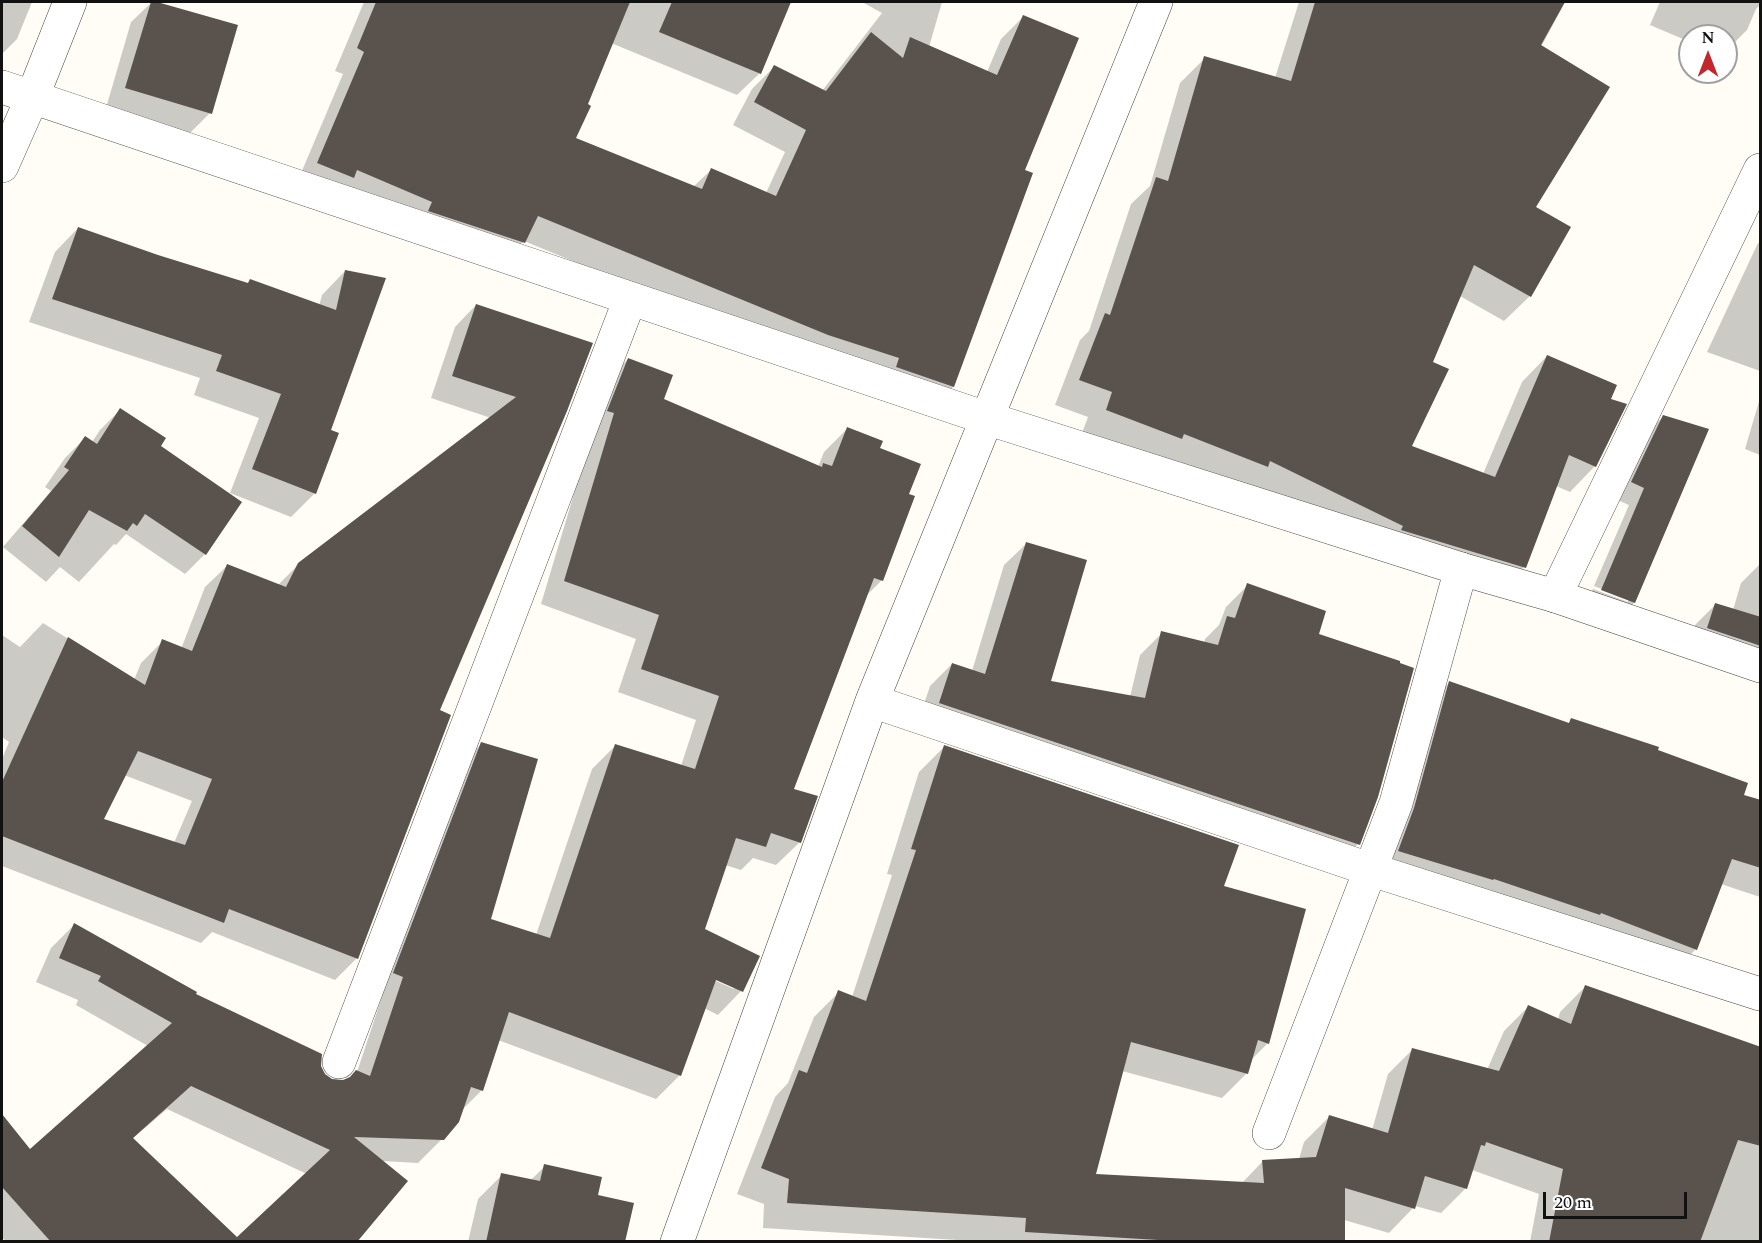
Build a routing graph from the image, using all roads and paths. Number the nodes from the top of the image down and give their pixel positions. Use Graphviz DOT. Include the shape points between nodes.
graph roads {
  1 [pos="70,2"];
  2 [pos="1156,2"];
  3 [pos="2,87"];
  4 [pos="32,98"];
  5 [pos="2,166"];
  6 [pos="1761,170"];
  7 [pos="630,299"];
  8 [pos="986,418"];
  9 [pos="1461,569"];
  10 [pos="1555,596"];
  11 [pos="1761,666"];
  12 [pos="872,701"];
  13 [pos="1369,869"];
  14 [pos="1761,994"];
  15 [pos="339,1062"];
  16 [pos="1269,1133"];
  17 [pos="677,1242"];
  1 -- 4 [label="street"];
  2 -- 8 [label="street"];
  3 -- 4 [label="street"];
  4 -- 5 [label="street"];
  4 -- 7 [label="street"];
  6 -- 10 [label="street"];
  7 -- 8 [label="street"];
  7 -- 15 [label="street"];
  8 -- 9 [label="street"];
  8 -- 12 [label="street"];
  9 -- 10 [label="street"];
  9 -- 13 [label="street" via="1395,802"];
  10 -- 11 [label="street"];
  12 -- 13 [label="street"];
  12 -- 17 [label="street"];
  13 -- 14 [label="street"];
  13 -- 16 [label="street"];
}
